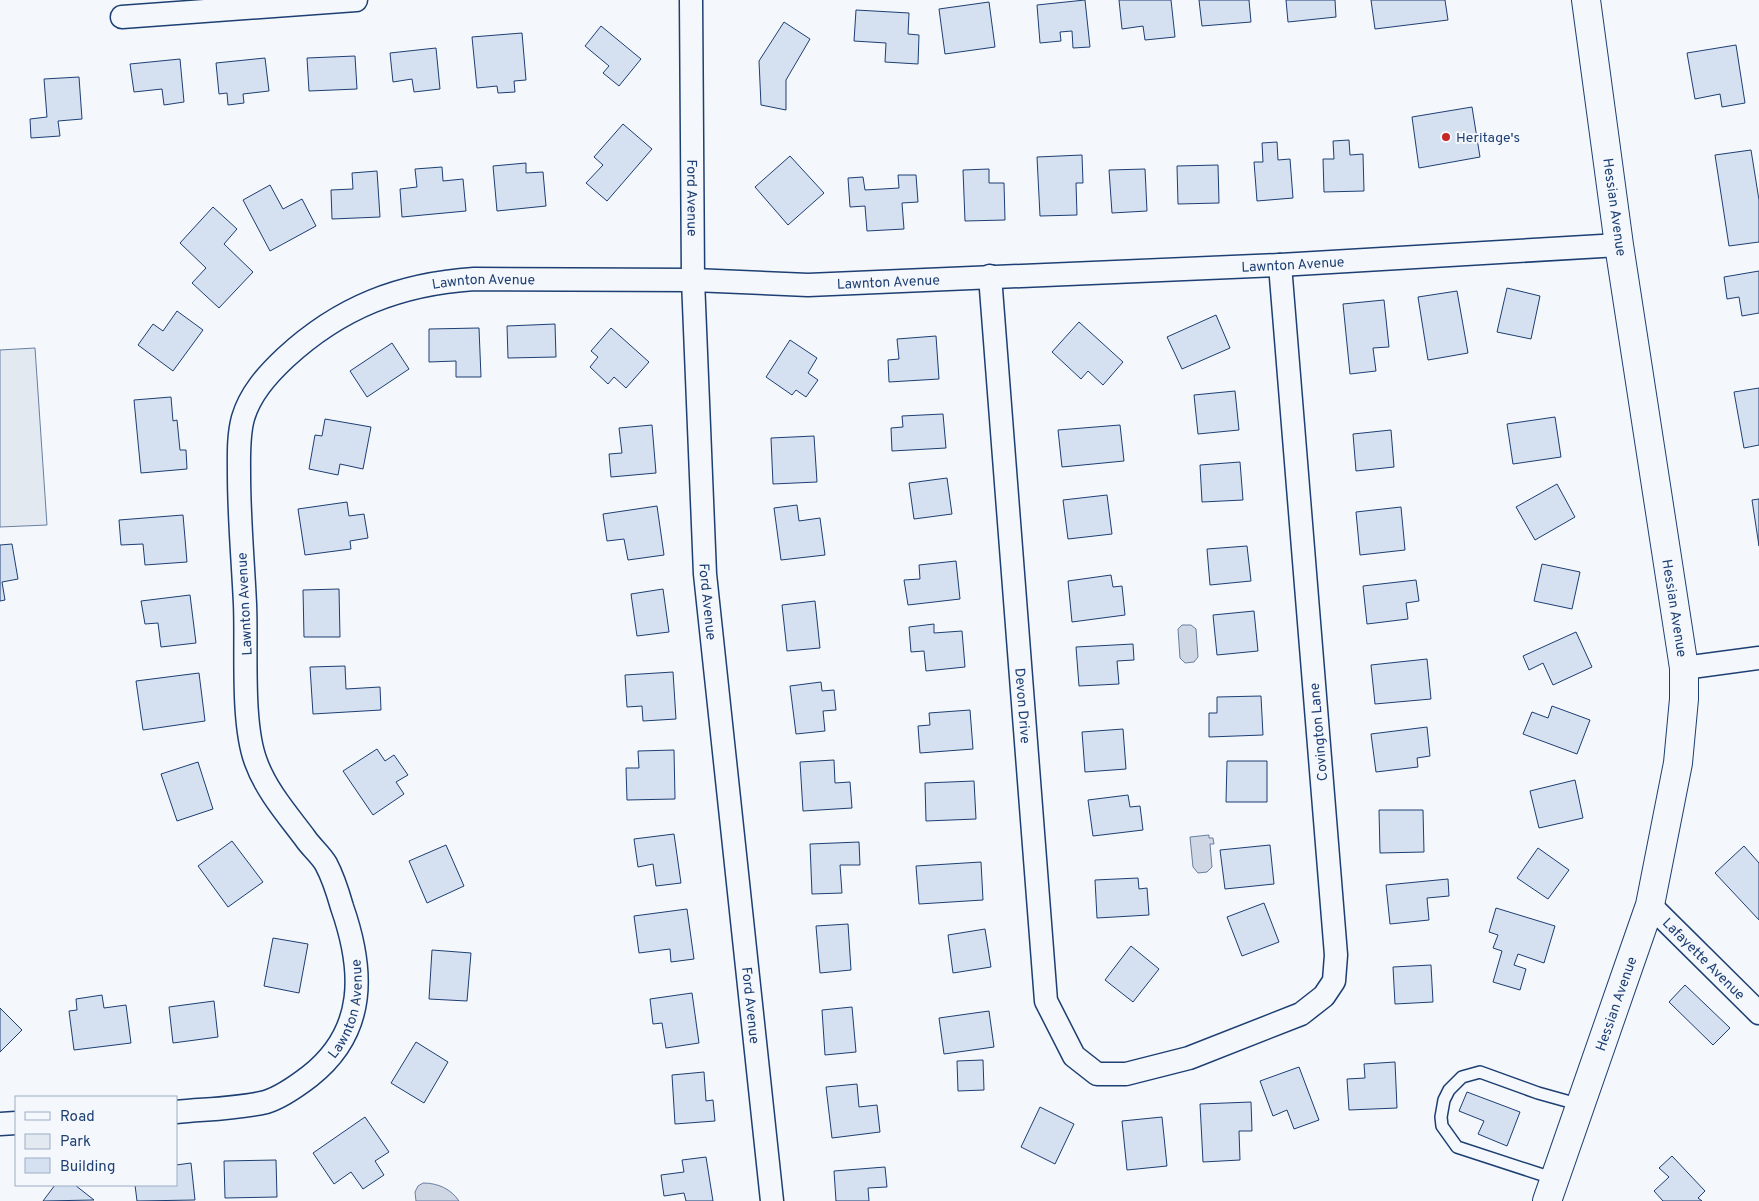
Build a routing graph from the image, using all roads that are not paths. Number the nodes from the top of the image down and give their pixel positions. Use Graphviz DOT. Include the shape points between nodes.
graph roads {
  1 [pos="356,0"];
  2 [pos="691,0"];
  3 [pos="1586,0"];
  4 [pos="122,17"];
  5 [pos="1620,245"];
  6 [pos="1280,265"];
  7 [pos="990,276"];
  8 [pos="693,280"];
  9 [pos="1759,658"];
  10 [pos="1684,668"];
  11 [pos="1650,905"];
  12 [pos="1759,1013"];
  13 [pos="1140,1071"];
  14 [pos="1581,1105"];
  15 [pos="178,1112"];
  16 [pos="15,1123"];
  17 [pos="0,1124"];
  18 [pos="1551,1190"];
  19 [pos="772,1201"];
  1 -- 4 [label="street"];
  2 -- 8 [label="street, Ford Avenue"];
  3 -- 5 [label="main road, Hessian Avenue"];
  5 -- 6 [label="street, Lawnton Avenue"];
  5 -- 10 [label="main road, Hessian Avenue"];
  6 -- 7 [label="street, Lawnton Avenue"];
  6 -- 13 [label="street, Covington Lane" via="1336,955 1334,981 1324,996 1301,1014 1189,1058"];
  7 -- 8 [label="street, Lawnton Avenue" via="808,284"];
  7 -- 13 [label="street, Devon Drive" via="1046,1001 1074,1056 1097,1074"];
  8 -- 15 [label="street, Lawnton Avenue" via="474,279 442,281 411,288 353,308 325,325 277,365 256,389 244,418 239,448 249,730 255,760 269,789 326,864 356,952 358,984 354,1016 341,1044 321,1067 296,1087 268,1101"];
  8 -- 19 [label="street, Ford Avenue" via="705,574"];
  9 -- 10 [label="street"];
  10 -- 11 [label="main road, Hessian Avenue" via="1678,763"];
  11 -- 12 [label="street, Lafayette Avenue"];
  11 -- 14 [label="main road, Hessian Avenue"];
  14 -- 18 [label="main road, Hessian Avenue"];
  14 -- 18 [label="lane" via="1480,1072 1462,1077 1444,1100 1442,1126 1457,1147"];
  16 -- 17 [label="street"];
}
